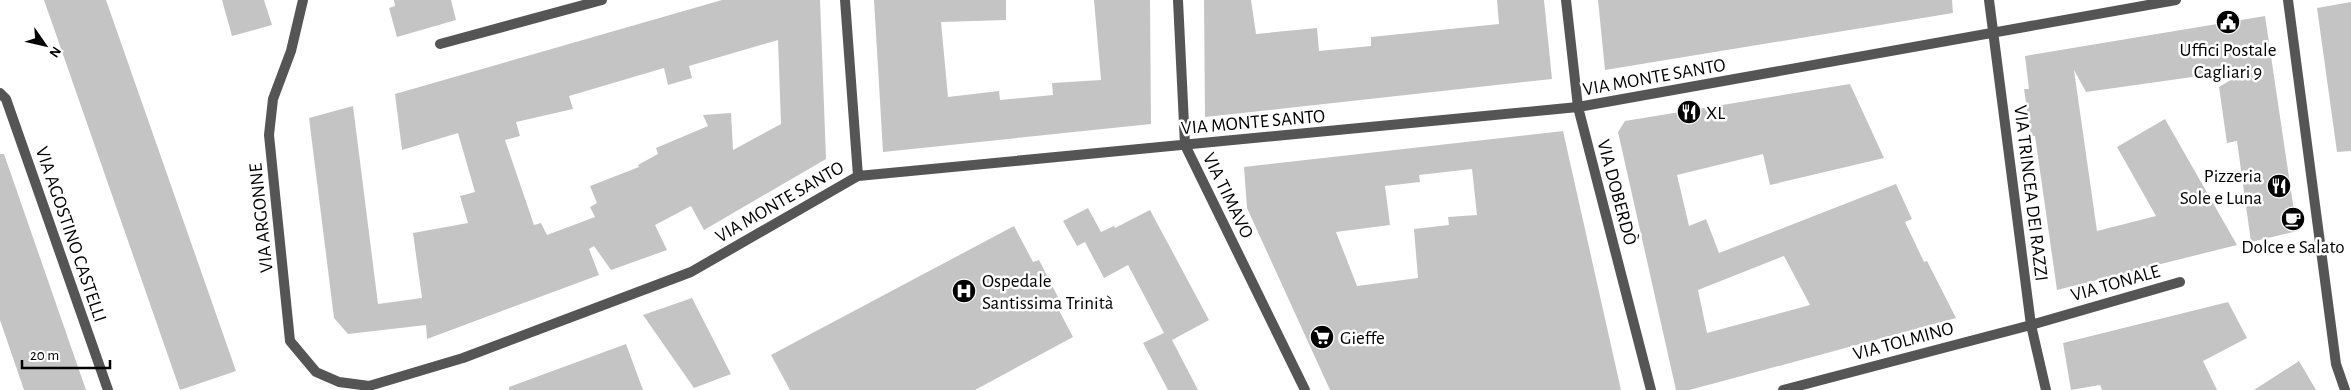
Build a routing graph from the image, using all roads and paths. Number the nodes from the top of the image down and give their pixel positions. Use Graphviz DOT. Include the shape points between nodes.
graph roads {
  1 [pos="303,0"];
  2 [pos="602,0"];
  3 [pos="845,0"];
  4 [pos="1178,0"];
  5 [pos="1566,0"];
  6 [pos="1989,0"];
  7 [pos="2176,0"];
  8 [pos="2288,0"];
  9 [pos="1993,32"];
  10 [pos="440,44"];
  11 [pos="0,93"];
  12 [pos="1578,107"];
  13 [pos="1186,145"];
  14 [pos="858,176"];
  15 [pos="2180,282"];
  16 [pos="2031,325"];
  17 [pos="369,386"];
  18 [pos="108,390"];
  19 [pos="1306,390"];
  20 [pos="1651,390"];
  21 [pos="1783,390"];
  22 [pos="2046,390"];
  23 [pos="2345,390"];
  1 -- 17 [label="street, VIA ARGONNE" via="291,51 273,99 269,135 290,341 316,372 339,382"];
  2 -- 10 [label="street"];
  3 -- 14 [label="street"];
  4 -- 13 [label="street, VIA TIMAVO"];
  5 -- 12 [label="street, VIA DOBERDÒ"];
  6 -- 9 [label="street, VIA TRINCEA DEI RAZZI"];
  7 -- 9 [label="street, VIA MONTE SANTO"];
  8 -- 23 [label="street" via="2336,364"];
  9 -- 12 [label="street, VIA MONTE SANTO"];
  9 -- 16 [label="street, VIA TRINCEA DEI RAZZI"];
  11 -- 18 [label="street, VIA AGOSTINO CASTELLI" via="6,99"];
  12 -- 13 [label="street, VIA MONTE SANTO"];
  12 -- 20 [label="street, VIA DOBERDÒ"];
  13 -- 14 [label="street, VIA MONTE SANTO"];
  13 -- 19 [label="street, VIA TIMAVO"];
  14 -- 17 [label="street, VIA MONTE SANTO" via="691,272 463,358"];
  15 -- 16 [label="street, VIA TONALE"];
  16 -- 21 [label="street, VIA TOLMINO"];
  16 -- 22 [label="street, VIA TRINCEA DEI RAZZI"];
}
